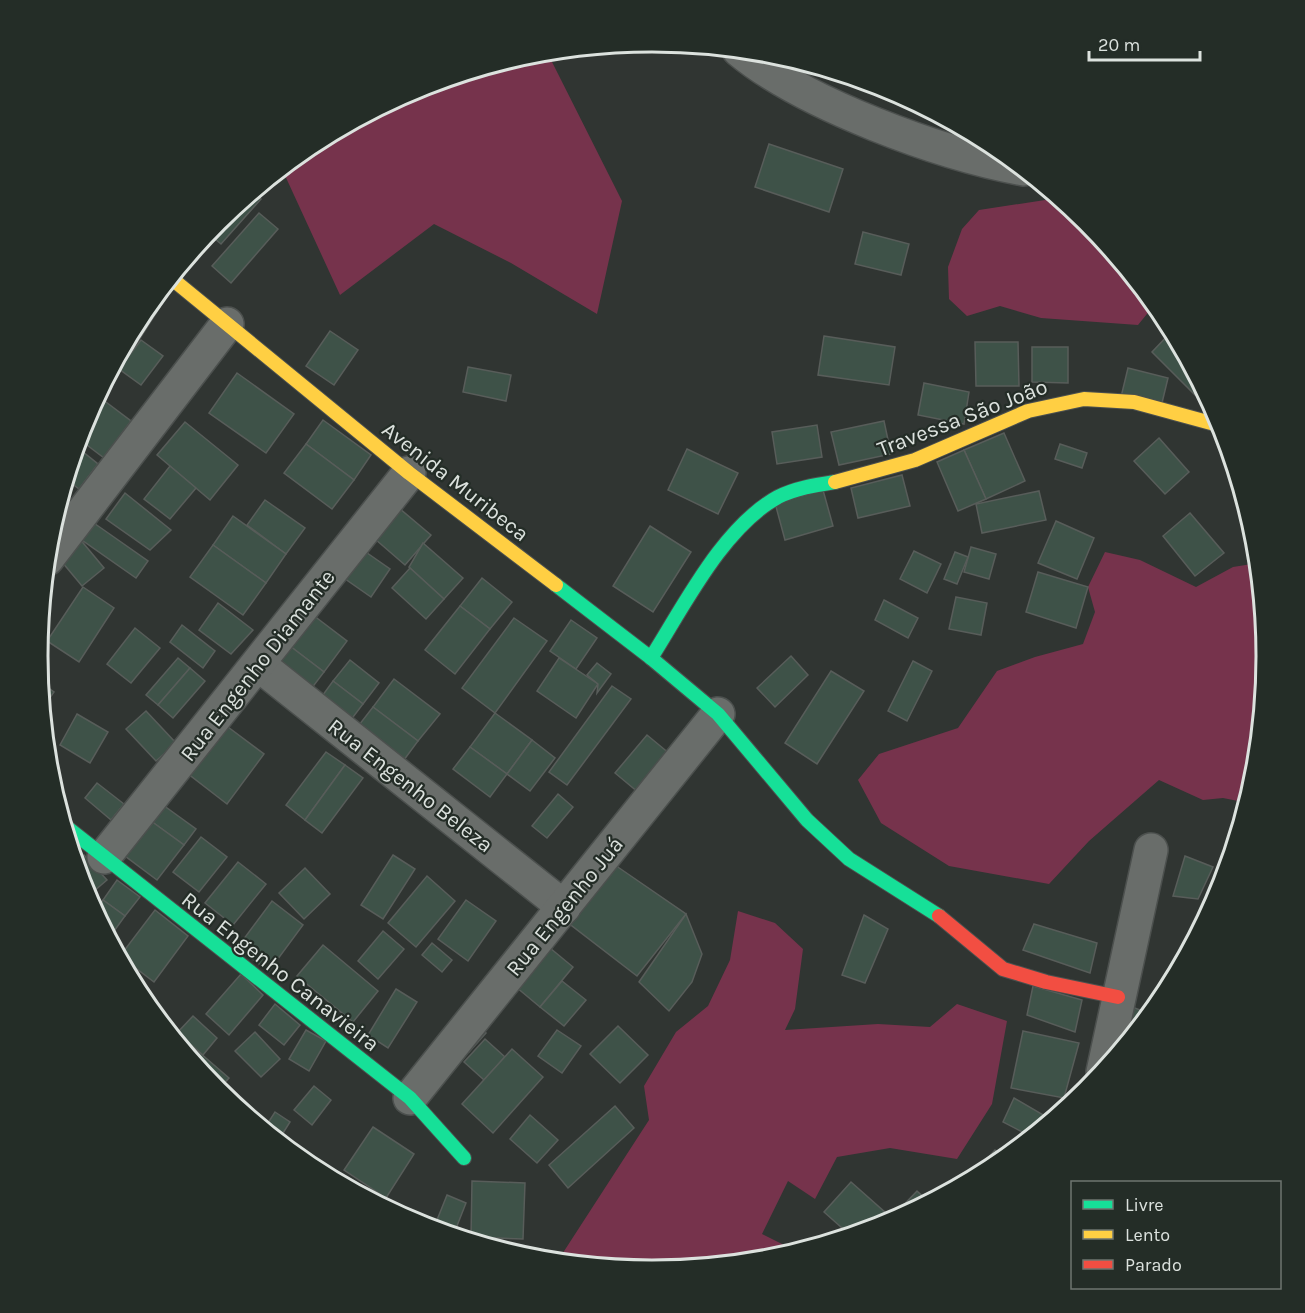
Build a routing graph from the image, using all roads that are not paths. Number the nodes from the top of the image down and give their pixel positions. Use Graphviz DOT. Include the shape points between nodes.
graph roads {
  1 [pos="759,62"];
  2 [pos="1004,166"];
  3 [pos="178,283"];
  4 [pos="227,324"];
  5 [pos="1210,422"];
  6 [pos="409,473"];
  7 [pos="68,512"];
  8 [pos="651,658"];
  9 [pos="258,664"];
  10 [pos="718,714"];
  11 [pos="75,834"];
  12 [pos="1151,850"];
  13 [pos="104,858"];
  14 [pos="564,907"];
  15 [pos="1118,997"];
  16 [pos="1106,1056"];
  17 [pos="410,1098"];
  18 [pos="464,1158"];
  1 -- 2 [label="street" via="824,101 953,151"];
  3 -- 4 [label="street, Avenida Muribeca"];
  4 -- 6 [label="street, Avenida Muribeca"];
  4 -- 7 [label="street"];
  5 -- 8 [label="street, Travessa São João" via="1123,399 1076,398 1030,410 917,460 788,492 768,504 719,555"];
  6 -- 8 [label="street, Avenida Muribeca"];
  6 -- 9 [label="street, Rua Engenho Diamante"];
  8 -- 10 [label="street, Avenida Muribeca"];
  9 -- 13 [label="street, Rua Engenho Diamante"];
  9 -- 14 [label="street, Rua Engenho Beleza"];
  10 -- 14 [label="street, Rua Engenho Juá"];
  10 -- 15 [label="street, Avenida Muribeca" via="829,842 873,875 930,909 1003,969"];
  11 -- 13 [label="street, Rua Engenho Canavieira"];
  12 -- 15 [label="street"];
  13 -- 17 [label="street, Rua Engenho Canavieira"];
  14 -- 17 [label="street, Rua Engenho Juá"];
  15 -- 16 [label="street"];
  17 -- 18 [label="street, Rua Engenho Canavieira"];
}
